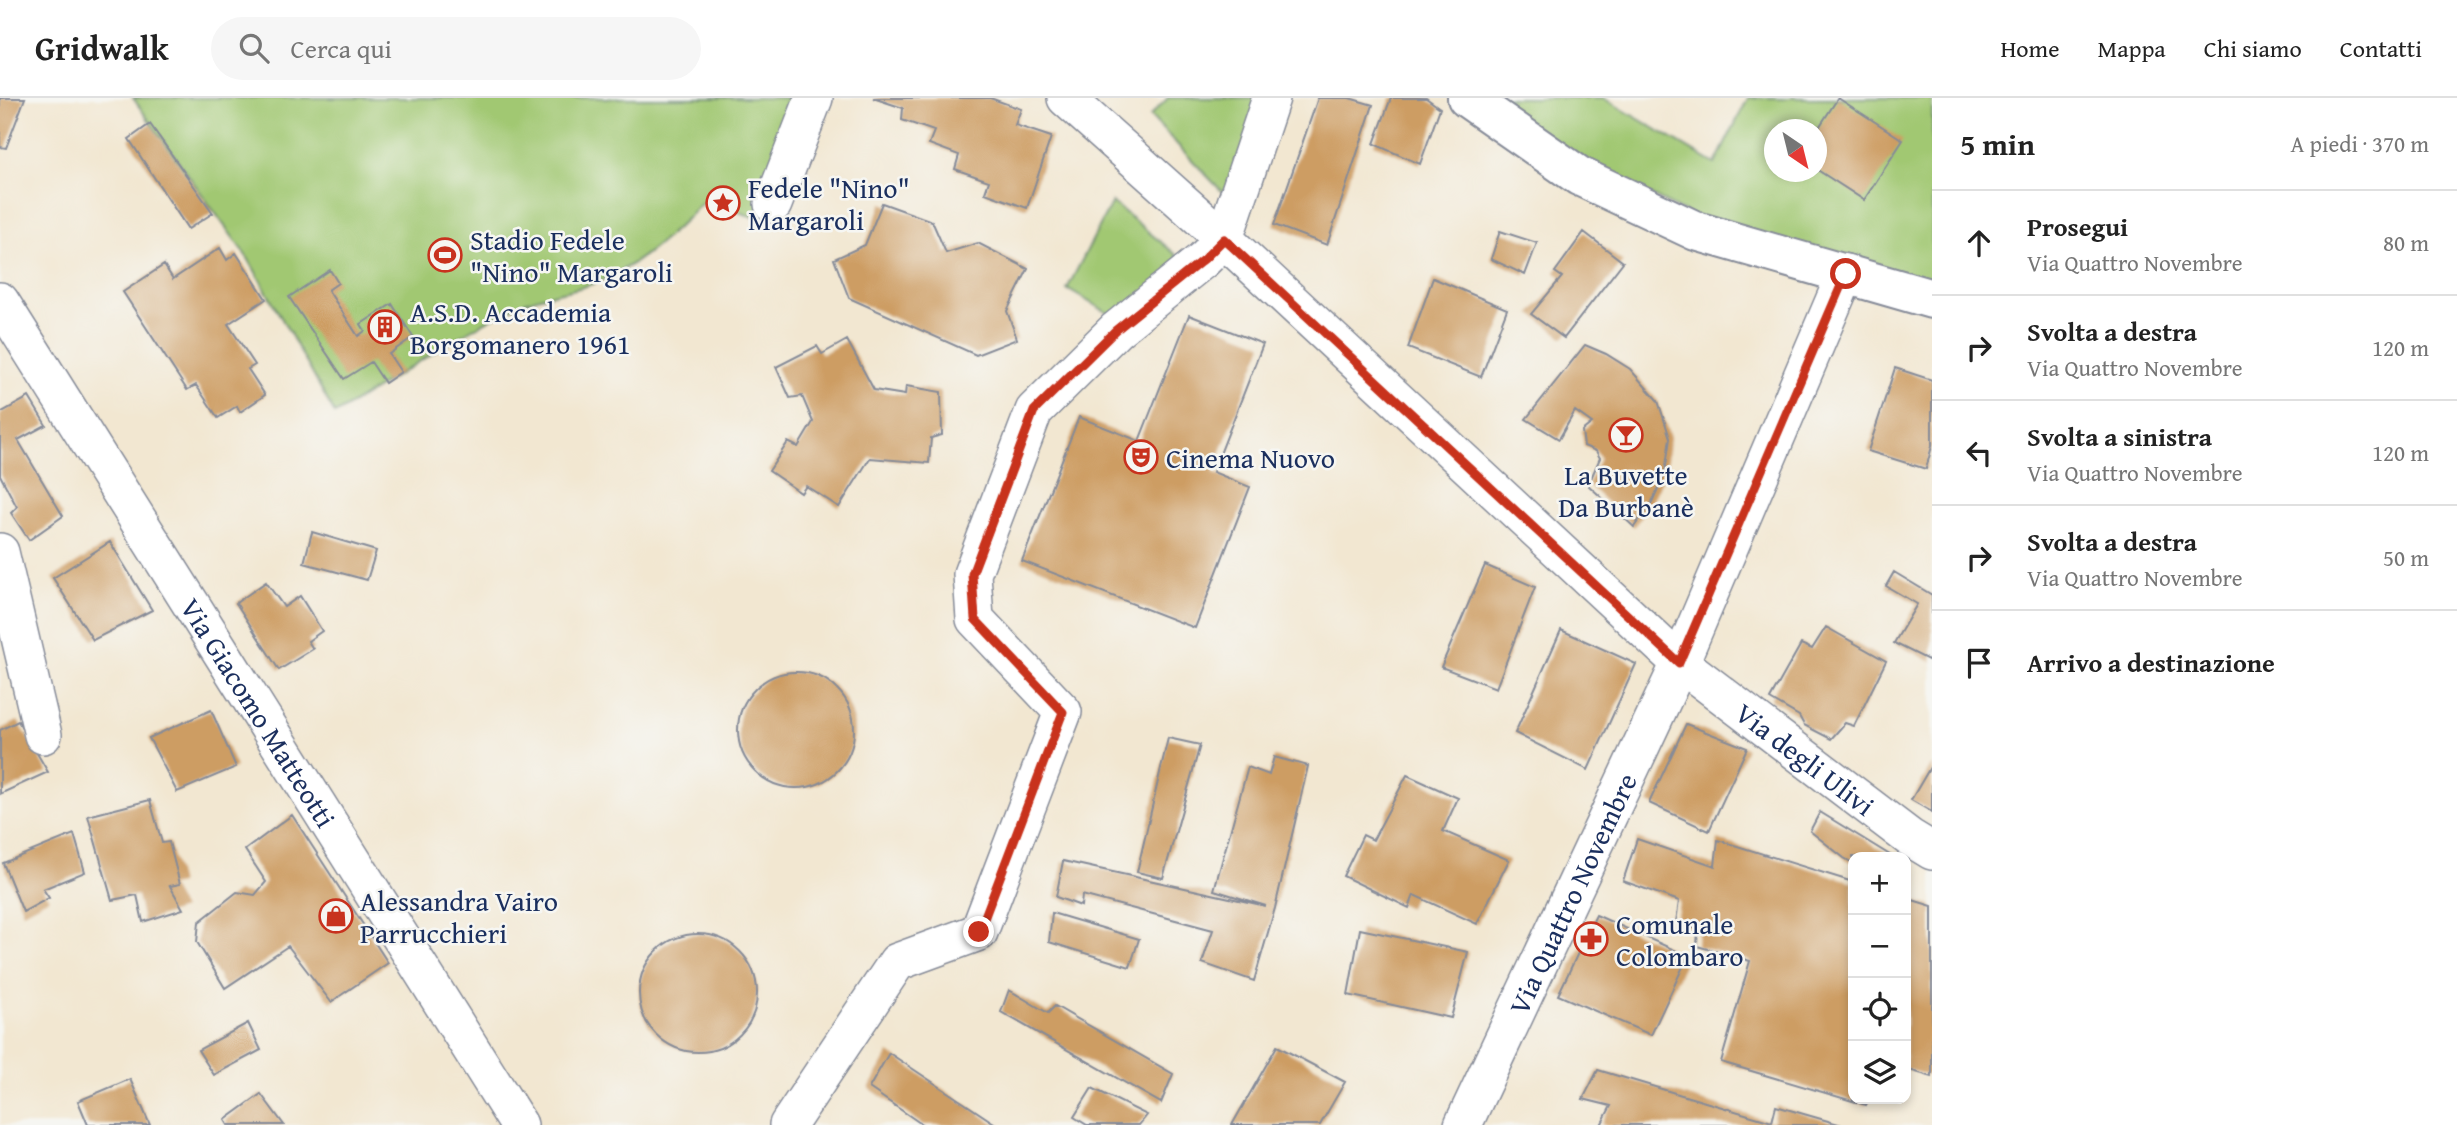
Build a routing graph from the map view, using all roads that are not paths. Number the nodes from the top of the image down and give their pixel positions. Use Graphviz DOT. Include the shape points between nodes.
graph roads {
  1 [pos="814,98"];
  2 [pos="1066,98"];
  3 [pos="1271,98"];
  4 [pos="1467,98"];
  5 [pos="773,204"];
  6 [pos="1224,239"];
  7 [pos="1846,274"];
  8 [pos="1932,299"];
  9 [pos="0,301"];
  10 [pos="0,552"];
  11 [pos="1679,663"];
  12 [pos="43,735"];
  13 [pos="1932,850"];
  14 [pos="519,1125"];
  15 [pos="788,1125"];
  16 [pos="1463,1125"];
  1 -- 5 [label="street"];
  2 -- 6 [label="street"];
  3 -- 6 [label="street"];
  4 -- 7 [label="main road" via="1579,176 1696,231"];
  6 -- 11 [label="street"];
  6 -- 15 [label="street" via="1116,330 1034,411 972,574 975,619 1063,712 979,932 897,962"];
  7 -- 8 [label="main road"];
  7 -- 11 [label="street, Via Quattro Novembre"];
  9 -- 14 [label="street, Via Giacomo Matteotti"];
  10 -- 12 [label="street"];
  11 -- 13 [label="street, Via degli Ulivi"];
  11 -- 16 [label="street, Via Quattro Novembre"];
}
